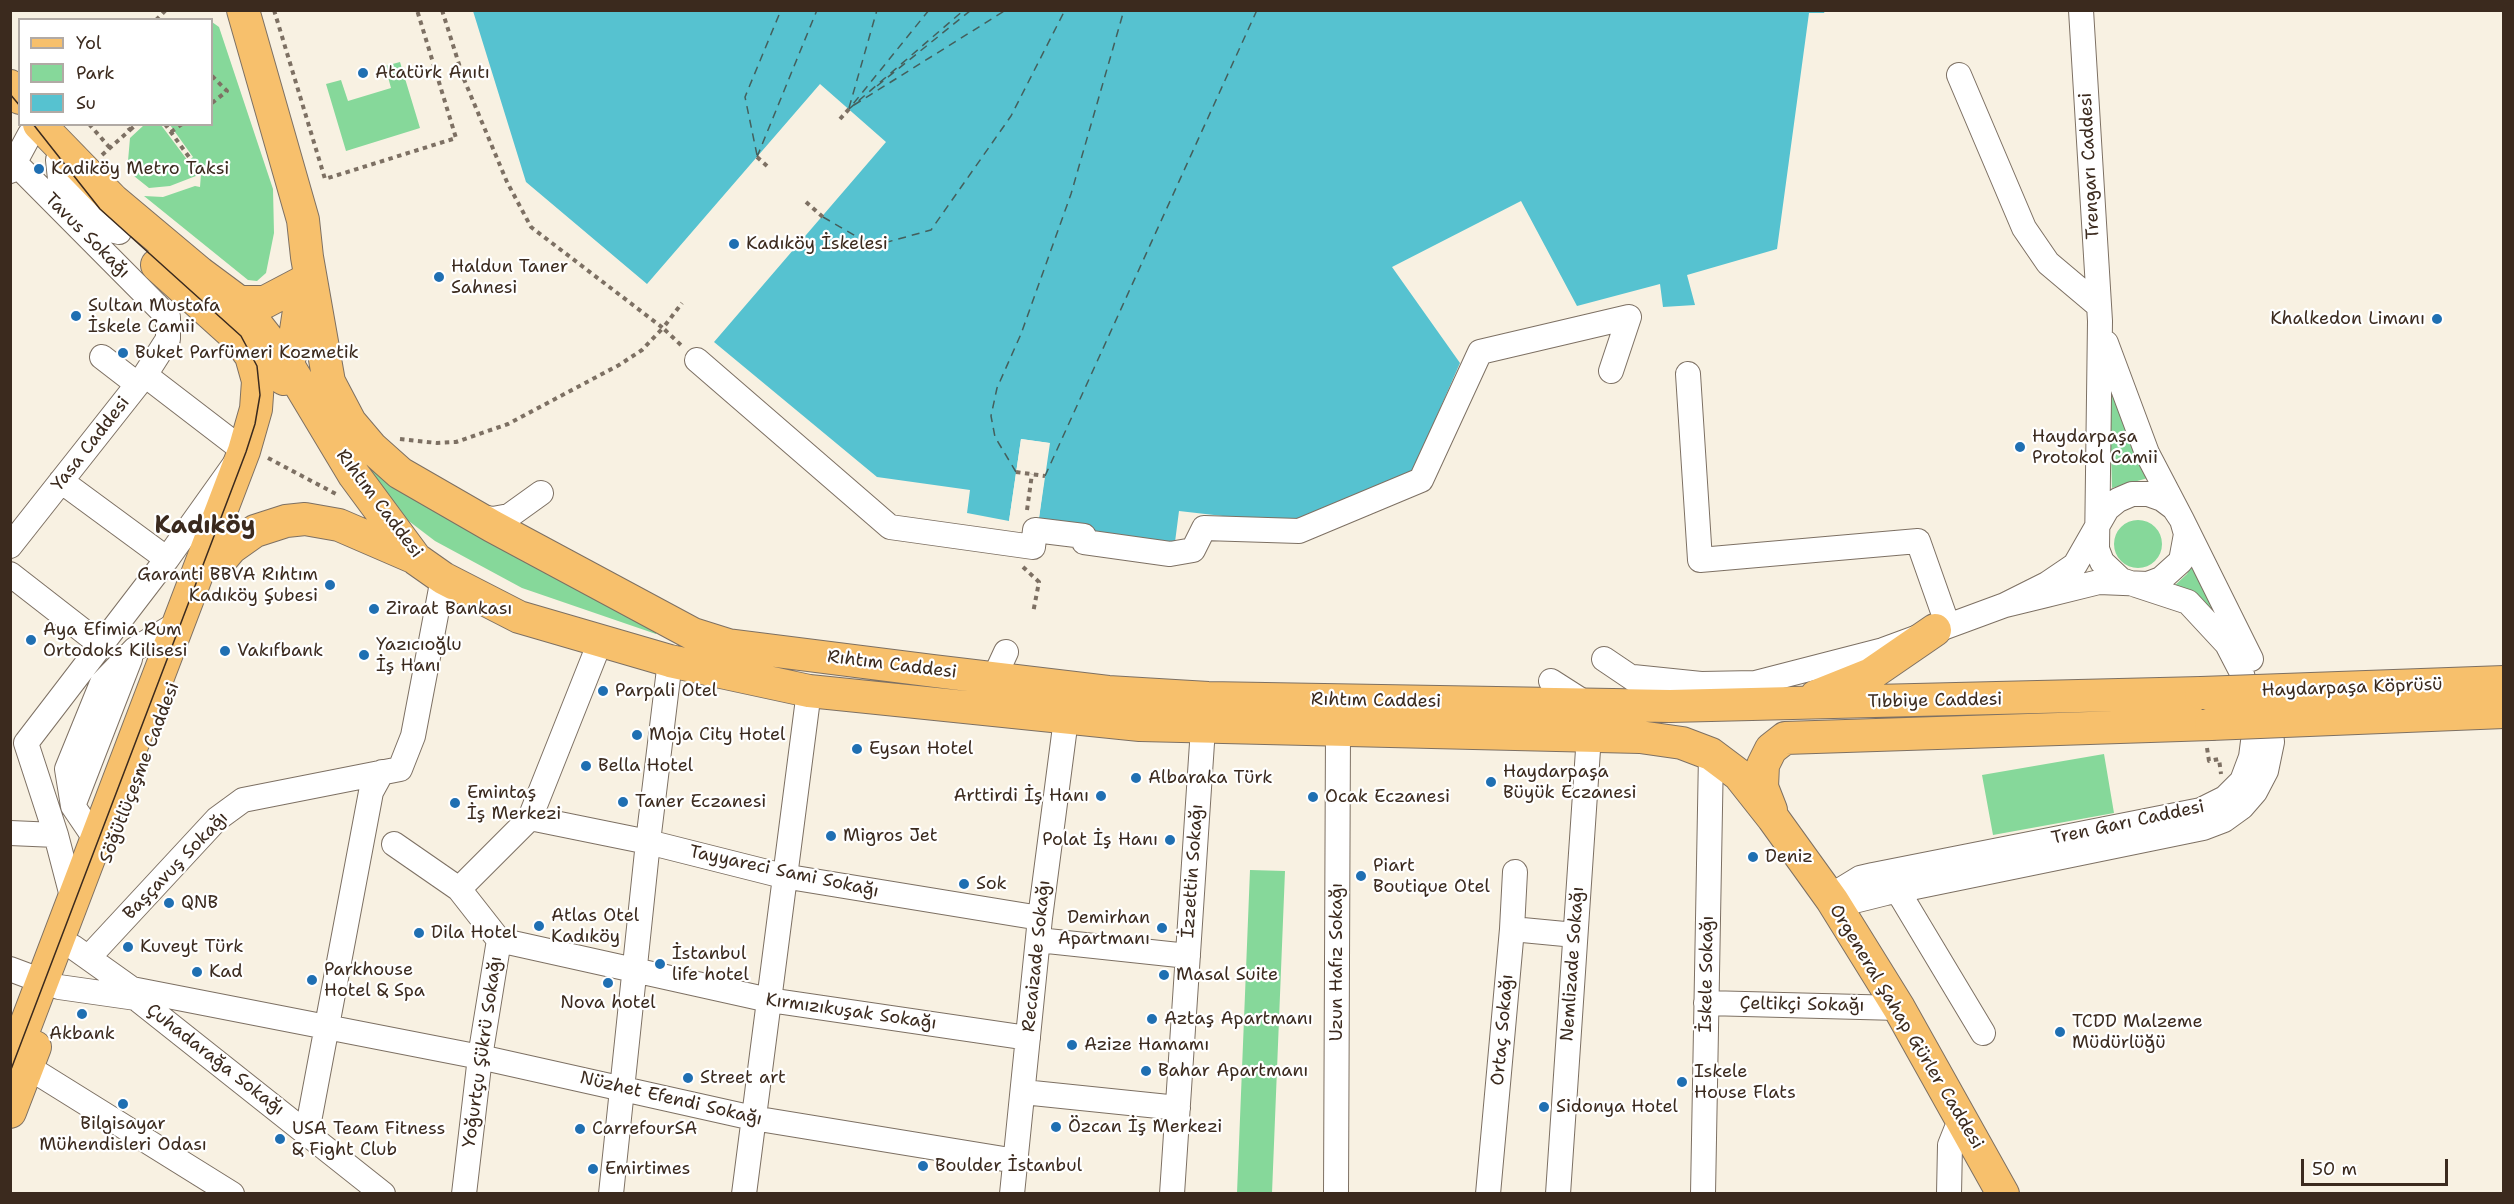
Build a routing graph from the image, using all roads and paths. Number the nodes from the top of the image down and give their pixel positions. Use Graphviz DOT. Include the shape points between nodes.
graph roads {
  1 [pos="243,10"];
  2 [pos="274,10"];
  3 [pos="417,10"];
  4 [pos="442,10"];
  5 [pos="2081,10"];
  6 [pos="1959,75"];
  7 [pos="213,77"];
  8 [pos="213,102"];
  9 [pos="849,109"];
  10 [pos="840,119"];
  11 [pos="92,126"];
  12 [pos="127,126"];
  13 [pos="135,126"];
  14 [pos="166,126"];
  15 [pos="179,126"];
  16 [pos="130,130"];
  17 [pos="171,132"];
  18 [pos="36,145"];
  19 [pos="110,148"];
  20 [pos="189,157"];
  21 [pos="757,157"];
  22 [pos="767,166"];
  23 [pos="806,202"];
  24 [pos="823,217"];
  25 [pos="305,269"];
  26 [pos="239,302"];
  27 [pos="682,303"];
  28 [pos="2099,313"];
  29 [pos="663,328"];
  30 [pos="168,339"];
  31 [pos="102,357"];
  32 [pos="697,360"];
  33 [pos="288,365"];
  34 [pos="1611,371"];
  35 [pos="1688,374"];
  36 [pos="141,380"];
  37 [pos="393,441"];
  38 [pos="256,455"];
  39 [pos="1016,472"];
  40 [pos="1045,476"];
  41 [pos="61,481"];
  42 [pos="541,493"];
  43 [pos="345,499"];
  44 [pos="474,516"];
  45 [pos="2182,520"];
  46 [pos="2099,522"];
  47 [pos="10,546"];
  48 [pos="167,559"];
  49 [pos="416,559"];
  50 [pos="220,561"];
  51 [pos="10,574"];
  52 [pos="443,578"];
  53 [pos="2134,584"];
  54 [pos="2005,605"];
  55 [pos="178,623"];
  56 [pos="1942,628"];
  57 [pos="600,642"];
  58 [pos="100,644"];
  59 [pos="1604,659"];
  60 [pos="670,661"];
  61 [pos="929,661"];
  62 [pos="1000,665"];
  63 [pos="1633,677"];
  64 [pos="1551,681"];
  65 [pos="2504,682"];
  66 [pos="808,691"];
  67 [pos="2201,693"];
  68 [pos="1798,703"];
  69 [pos="927,704"];
  70 [pos="1587,704"];
  71 [pos="1670,706"];
  72 [pos="996,711"];
  73 [pos="2504,712"];
  74 [pos="1066,719"];
  75 [pos="1203,728"];
  76 [pos="1338,731"];
  77 [pos="1589,735"];
  78 [pos="2209,735"];
  79 [pos="18,737"];
  80 [pos="1711,754"];
  81 [pos="382,772"];
  82 [pos="2223,784"];
  83 [pos="530,818"];
  84 [pos="1773,818"];
  85 [pos="10,833"];
  86 [pos="57,835"];
  87 [pos="96,840"];
  88 [pos="648,843"];
  89 [pos="394,844"];
  90 [pos="1515,872"];
  91 [pos="783,876"];
  92 [pos="1892,881"];
  93 [pos="459,889"];
  94 [pos="73,900"];
  95 [pos="1832,900"];
  96 [pos="1039,929"];
  97 [pos="1512,929"];
  98 [pos="1575,935"];
  99 [pos="499,940"];
  100 [pos="81,952"];
  101 [pos="1188,956"];
  102 [pos="10,969"];
  103 [pos="634,970"];
  104 [pos="50,984"];
  105 [pos="769,1000"];
  106 [pos="1706,1003"];
  107 [pos="1899,1008"];
  108 [pos="328,1026"];
  109 [pos="1983,1033"];
  110 [pos="1028,1038"];
  111 [pos="480,1057"];
  112 [pos="19,1067"];
  113 [pos="623,1088"];
  114 [pos="1023,1092"];
  115 [pos="1178,1108"];
  116 [pos="10,1112"];
  117 [pos="753,1118"];
  118 [pos="1965,1124"];
  119 [pos="307,1132"];
  120 [pos="1016,1161"];
  121 [pos="232,1194"];
  122 [pos="383,1194"];
  123 [pos="464,1194"];
  124 [pos="611,1194"];
  125 [pos="744,1194"];
  126 [pos="1012,1194"];
  127 [pos="1172,1194"];
  128 [pos="1336,1194"];
  129 [pos="1488,1194"];
  130 [pos="1558,1194"];
  131 [pos="1703,1194"];
  132 [pos="1949,1194"];
  133 [pos="2003,1194"];
  1 -- 25 [label="main road, Rıhtım Caddesi" via="303,220"];
  2 -- 3 [label="path" via="325,179 456,138"];
  4 -- 29 [label="path" via="463,77 507,182 531,227"];
  5 -- 28 [label="street, Trengarı Caddesi"];
  6 -- 28 [label="street" via="2024,228 2048,263"];
  7 -- 8 [label="path" via="228,91"];
  9 -- 10 [label="path"];
  11 -- 19 [label="path"];
  12 -- 16 [label="path"];
  13 -- 16 [label="path"];
  14 -- 17 [label="path"];
  15 -- 17 [label="path"];
  16 -- 19 [label="path"];
  17 -- 20 [label="path"];
  18 -- 19 [label="path"];
  18 -- 26 [label="main road, Rıhtım Caddesi"];
  18 -- 30 [label="street, Tavus Sokağı" via="168,317"];
  18 -- 38 [label="main road, Söğütlüçeşme Caddesi" via="97,212 238,338 251,356 258,381"];
  21 -- 22 [label="path"];
  23 -- 24 [label="path"];
  25 -- 26 [label="main road" via="265,302"];
  25 -- 33 [label="main road, Rıhtım Caddesi"];
  25 -- 44 [label="main road, Rıhtım Caddesi" via="329,382 350,422 400,472"];
  26 -- 33 [label="main road, Rıhtım Caddesi"];
  27 -- 29 [label="path"];
  28 -- 45 [label="street, Tren Garı Caddesi" via="2147,453"];
  28 -- 46 [label="street, Tren Garı Caddesi"];
  29 -- 32 [label="path"];
  29 -- 37 [label="path" via="620,365 508,424 456,442 402,438"];
  30 -- 36 [label="street, Yasa Caddesi"];
  31 -- 36 [label="street"];
  32 -- 34 [label="street" via="890,526 1033,547 1035,530 1084,536 1083,542 1170,554 1193,550 1204,528 1299,531 1421,480 1479,352 1629,317"];
  33 -- 49 [label="main road, Rıhtım Caddesi" via="354,475"];
  33 -- 50 [label="main road, Söğütlüçeşme Caddesi" via="250,487"];
  35 -- 56 [label="street" via="1700,560 1918,541"];
  36 -- 38 [label="street"];
  36 -- 41 [label="street, Yasa Caddesi"];
  38 -- 43 [label="path"];
  38 -- 48 [label="street, Söğütlüçeşme Caddesi"];
  38 -- 55 [label="main road, Söğütlüçeşme Caddesi"];
  39 -- 40 [label="path"];
  41 -- 47 [label="street, Yasa Caddesi"];
  41 -- 48 [label="street"];
  42 -- 44 [label="street" via="509,516"];
  44 -- 61 [label="main road, Rıhtım Caddesi" via="693,634 728,645"];
  45 -- 46 [label="street, Tren Garı Caddesi" via="2162,499 2132,494 2107,509"];
  45 -- 53 [label="street, Tren Garı Caddesi" via="2185,548 2176,566 2161,579"];
  45 -- 92 [label="street" via="2261,678 2271,717 2272,742 2266,771 2255,792 2242,807 2203,828"];
  46 -- 53 [label="street, Tren Garı Caddesi" via="2096,535 2102,562 2121,580"];
  46 -- 54 [label="street, Tren Garı Caddesi" via="2075,565"];
  48 -- 58 [label="street, Söğütlüçeşme Caddesi"];
  49 -- 50 [label="main road" via="339,525 305,519 255,531"];
  49 -- 52 [label="main road, Rıhtım Caddesi"];
  50 -- 100 [label="main road, Söğütlüçeşme Caddesi"];
  51 -- 58 [label="street"];
  52 -- 57 [label="main road, Rıhtım Caddesi" via="519,617"];
  52 -- 81 [label="street, Başçavuş Sokağı" via="413,736 400,769"];
  53 -- 54 [label="street, Tren Garı Caddesi" via="2099,582"];
  53 -- 92 [label="street, Tren Garı Caddesi" via="2188,602 2226,644 2241,671 2254,734 2251,758 2242,781 2225,798 2201,810"];
  54 -- 56 [label="street, Tren Garı Caddesi"];
  55 -- 87 [label="main road, Söğütlüçeşme Caddesi"];
  55 -- 87 [label="street" via="135,649 102,683 67,769 73,806"];
  56 -- 63 [label="street, Tren Garı Caddesi" via="1883,650 1755,683 1701,684"];
  56 -- 68 [label="main road" via="1871,674"];
  57 -- 60 [label="main road, Rıhtım Caddesi"];
  57 -- 83 [label="street" via="575,691"];
  58 -- 79 [label="street, Söğütlüçeşme Caddesi"];
  59 -- 63 [label="street"];
  60 -- 66 [label="main road, Rıhtım Caddesi"];
  60 -- 88 [label="street"];
  61 -- 62 [label="main road, Rıhtım Caddesi"];
  61 -- 69 [label="street" via="936,693"];
  62 -- 70 [label="main road, Rıhtım Caddesi" via="1108,692 1209,698"];
  62 -- 72 [label="street" via="993,697"];
  63 -- 71 [label="street"];
  64 -- 70 [label="street"];
  65 -- 67 [label="main road, Haydarpaşa Köprüsü, bridge"];
  66 -- 69 [label="main road, Rıhtım Caddesi"];
  66 -- 91 [label="street"];
  67 -- 68 [label="main road, Tıbbiye Caddesi"];
  68 -- 71 [label="main road, Tıbbiye Caddesi"];
  69 -- 72 [label="main road, Rıhtım Caddesi"];
  70 -- 71 [label="main road, Rıhtım Caddesi"];
  72 -- 74 [label="main road, Rıhtım Caddesi"];
  73 -- 78 [label="main road, bridge"];
  74 -- 75 [label="main road, Rıhtım Caddesi"];
  74 -- 96 [label="street, Recaizade Sokağı"];
  75 -- 76 [label="main road, Rıhtım Caddesi"];
  75 -- 101 [label="street, İzzettin Sokağı"];
  76 -- 77 [label="main road, Rıhtım Caddesi"];
  76 -- 128 [label="street, Uzun Hafız Sokağı"];
  77 -- 80 [label="main road, Rıhtım Caddesi" via="1682,743"];
  77 -- 98 [label="street, Nemlizade Sokağı"];
  78 -- 82 [label="path" via="2209,761 2219,759"];
  78 -- 84 [label="main road" via="1785,738 1771,749 1763,765 1762,787"];
  79 -- 86 [label="street, Söğütlüçeşme Caddesi"];
  80 -- 84 [label="main road, Orgeneral Şahap Gürler Caddesi" via="1739,775"];
  80 -- 106 [label="street, İskele Sokağı"];
  81 -- 100 [label="street, Başçavuş Sokağı" via="243,800 217,819"];
  81 -- 108 [label="street" via="371,792"];
  83 -- 88 [label="street, Tayyareci Sami Sokağı"];
  83 -- 93 [label="street"];
  84 -- 95 [label="main road, Orgeneral Şahap Gürler Caddesi"];
  85 -- 86 [label="street"];
  86 -- 94 [label="street, Söğütlüçeşme Caddesi"];
  87 -- 94 [label="main road, Söğütlüçeşme Caddesi"];
  88 -- 91 [label="street, Tayyareci Sami Sokağı"];
  88 -- 103 [label="street"];
  89 -- 93 [label="street, Yoğurtçu Şükrü Sokağı"];
  90 -- 97 [label="street, Ortaç Sokağı"];
  91 -- 96 [label="street, Tayyareci Sami Sokağı"];
  91 -- 105 [label="street"];
  92 -- 95 [label="street" via="1850,902"];
  92 -- 109 [label="street"];
  93 -- 99 [label="street, Yoğurtçu Şükrü Sokağı"];
  94 -- 104 [label="main road, Söğütlüçeşme Caddesi"];
  95 -- 107 [label="main road, Orgeneral Şahap Gürler Caddesi"];
  96 -- 101 [label="street, Tayyareci Sami Sokağı"];
  96 -- 110 [label="street, Recaizade Sokağı"];
  97 -- 98 [label="street"];
  97 -- 129 [label="street, Ortaç Sokağı"];
  98 -- 130 [label="street, Nemlizade Sokağı"];
  99 -- 103 [label="street, Kırmızıkuşak Sokağı"];
  99 -- 111 [label="street, Yoğurtçu Şükrü Sokağı"];
  100 -- 104 [label="main road, Söğütlüçeşme Caddesi"];
  100 -- 108 [label="street, Nüzhet Efendi Sokağı" via="132,989"];
  101 -- 115 [label="street, İzzettin Sokağı"];
  102 -- 104 [label="street, Çuhadarağa Sokağı"];
  103 -- 105 [label="street, Kırmızıkuşak Sokağı"];
  103 -- 113 [label="street"];
  104 -- 112 [label="main road, Söğütlüçeşme Caddesi"];
  104 -- 119 [label="street, Çuhadarağa Sokağı" via="136,998"];
  105 -- 110 [label="street, Kırmızıkuşak Sokağı"];
  105 -- 117 [label="street"];
  106 -- 107 [label="street, Çeltikçi Sokağı"];
  106 -- 131 [label="street, İskele Sokağı"];
  107 -- 118 [label="main road, Orgeneral Şahap Gürler Caddesi"];
  108 -- 111 [label="street, Nüzhet Efendi Sokağı"];
  108 -- 119 [label="street"];
  110 -- 114 [label="street, Recaizade Sokağı"];
  111 -- 113 [label="street, Nüzhet Efendi Sokağı"];
  111 -- 123 [label="street, Yoğurtçu Şükrü Sokağı"];
  112 -- 116 [label="main road, Söğütlüçeşme Caddesi"];
  112 -- 121 [label="street"];
  113 -- 117 [label="street, Nüzhet Efendi Sokağı"];
  113 -- 124 [label="street"];
  114 -- 115 [label="street"];
  114 -- 120 [label="street, Recaizade Sokağı"];
  115 -- 127 [label="street, İzzettin Sokağı"];
  117 -- 120 [label="street, Nüzhet Efendi Sokağı"];
  117 -- 125 [label="street"];
  118 -- 132 [label="street" via="1956,1130 1950,1145"];
  118 -- 133 [label="main road, Orgeneral Şahap Gürler Caddesi"];
  119 -- 122 [label="street, Çuhadarağa Sokağı"];
  120 -- 126 [label="street, Recaizade Sokağı"];
}
